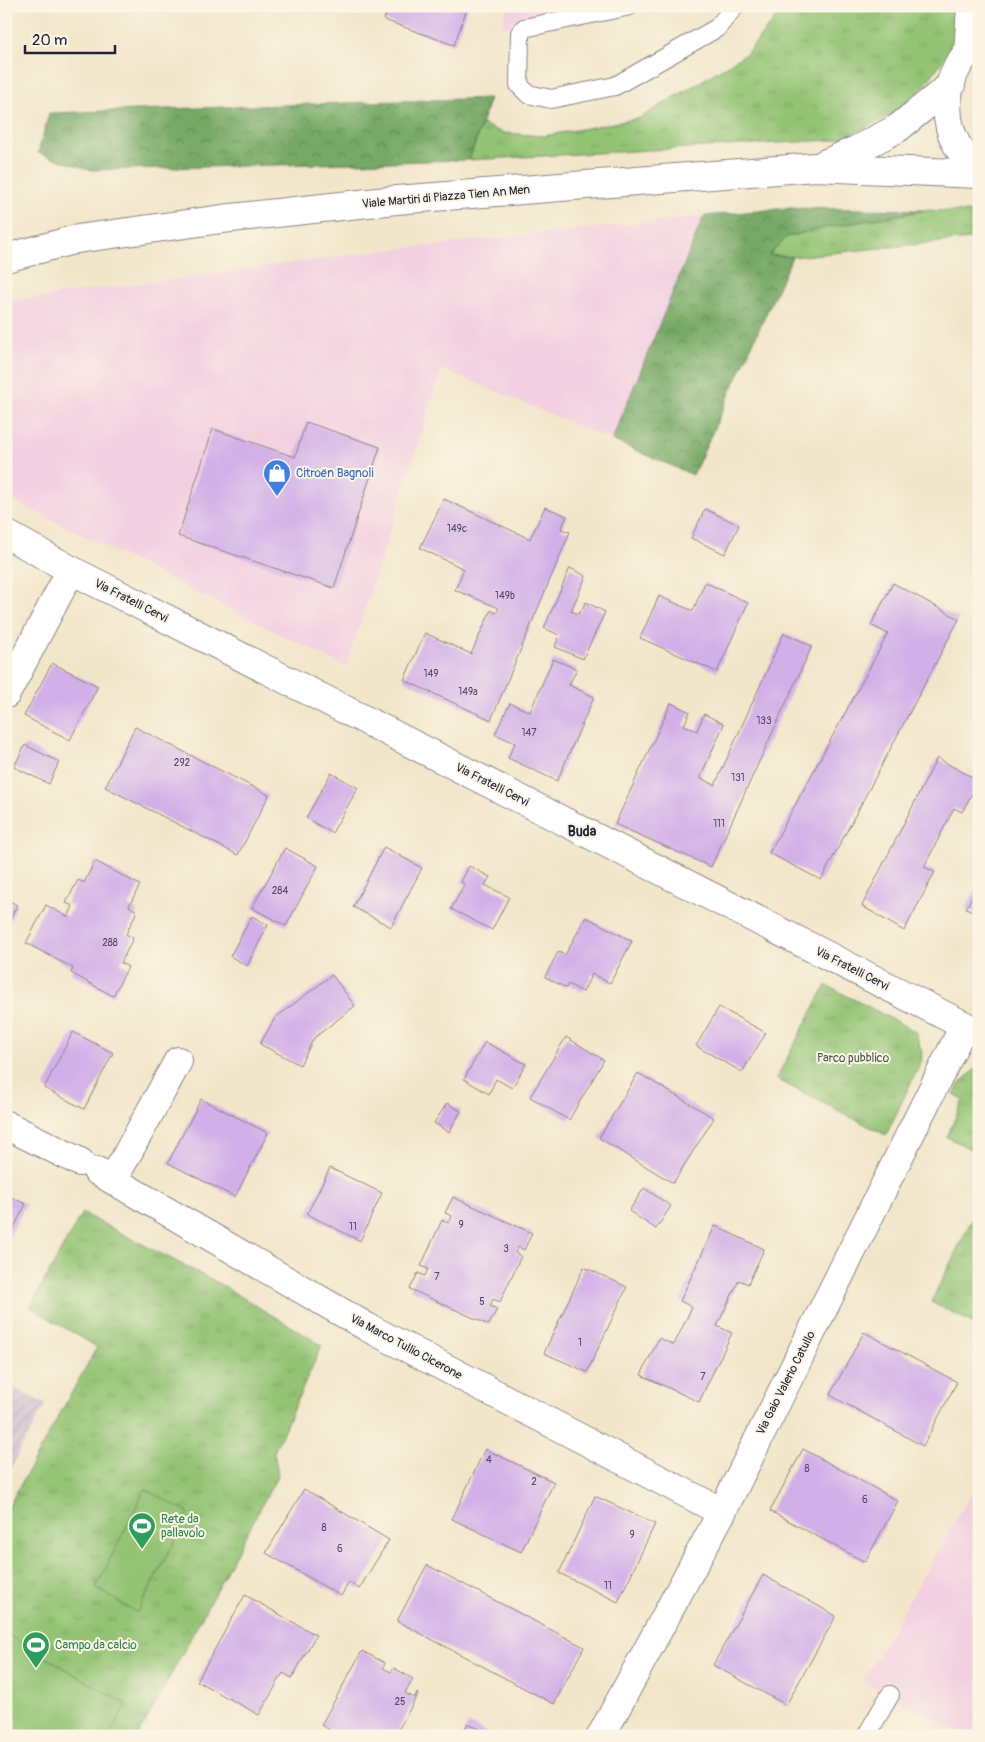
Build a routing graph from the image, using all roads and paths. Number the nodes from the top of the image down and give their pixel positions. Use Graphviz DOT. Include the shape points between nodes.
graph roads {
  1 [pos="630,6"];
  2 [pos="735,6"];
  3 [pos="971,6"];
  4 [pos="973,48"];
  5 [pos="950,85"];
  6 [pos="815,167"];
  7 [pos="979,170"];
  8 [pos="979,174"];
  9 [pos="77,239"];
  10 [pos="6,240"];
  11 [pos="6,258"];
  12 [pos="6,534"];
  13 [pos="70,570"];
  14 [pos="6,694"];
  15 [pos="971,1030"];
  16 [pos="178,1061"];
  17 [pos="6,1125"];
  18 [pos="97,1171"];
  19 [pos="722,1512"];
  20 [pos="890,1695"];
  21 [pos="601,1736"];
  22 [pos="866,1736"];
  1 -- 2 [label="lane" via="524,28 520,33 519,85 528,94 551,99 615,86 717,28"];
  3 -- 4 [label="main road"];
  4 -- 5 [label="main road, Viale Martiri di Piazza Tien An Men" via="956,68"];
  5 -- 6 [label="main road, Viale Martiri di Piazza Tien An Men" via="898,128"];
  5 -- 7 [label="main road, Viale Martiri di Piazza Tien An Men" via="948,125 955,143 972,166"];
  6 -- 8 [label="main road, Viale Martiri di Piazza Tien An Men"];
  6 -- 9 [label="main road, Viale Martiri di Piazza Tien An Men" via="396,200"];
  9 -- 10 [label="main road, Viale Martiri di Piazza Tien An Men"];
  9 -- 11 [label="main road, Viale Martiri di Piazza Tien An Men"];
  12 -- 13 [label="main road, Via Fratelli Cervi"];
  13 -- 14 [label="main road"];
  13 -- 15 [label="main road, Via Fratelli Cervi"];
  15 -- 19 [label="main road, Via Gaio Valerio Catullo"];
  16 -- 18 [label="main road"];
  17 -- 18 [label="main road, Via Marco Tullio Cicerone"];
  18 -- 19 [label="main road, Via Marco Tullio Cicerone" via="367,1327"];
  19 -- 21 [label="main road, Via Gaio Valerio Catullo"];
  20 -- 22 [label="lane"];
}
